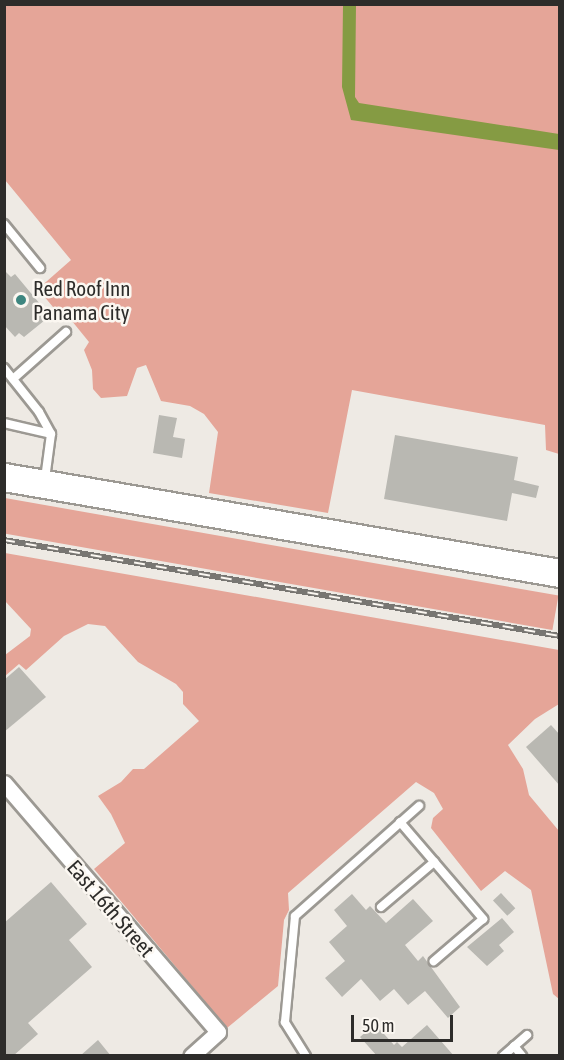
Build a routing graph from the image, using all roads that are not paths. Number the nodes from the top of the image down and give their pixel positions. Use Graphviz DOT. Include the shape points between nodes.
graph roads {
  1 [pos="4,224"];
  2 [pos="40,268"];
  3 [pos="66,332"];
  4 [pos="4,368"];
  5 [pos="13,379"];
  6 [pos="4,423"];
  7 [pos="51,434"];
  8 [pos="4,477"];
  9 [pos="44,484"];
  10 [pos="560,573"];
  11 [pos="4,783"];
  12 [pos="419,806"];
  13 [pos="400,822"];
  14 [pos="434,862"];
  15 [pos="381,907"];
  16 [pos="434,961"];
  17 [pos="527,1035"];
  18 [pos="514,1046"];
  19 [pos="191,1056"];
  20 [pos="306,1056"];
  21 [pos="503,1056"];
  22 [pos="522,1056"];
  1 -- 2 [label="lane"];
  3 -- 5 [label="lane"];
  4 -- 5 [label="lane"];
  5 -- 7 [label="lane"];
  6 -- 7 [label="lane"];
  7 -- 9 [label="lane"];
  8 -- 9 [label="highway"];
  9 -- 10 [label="highway"];
  11 -- 19 [label="street, East 16th Street" via="218,1032"];
  12 -- 13 [label="lane"];
  13 -- 14 [label="lane"];
  13 -- 20 [label="lane" via="295,916 285,1022"];
  14 -- 15 [label="lane"];
  14 -- 16 [label="lane" via="483,919"];
  17 -- 18 [label="lane"];
  18 -- 21 [label="lane"];
  18 -- 22 [label="lane"];
}
